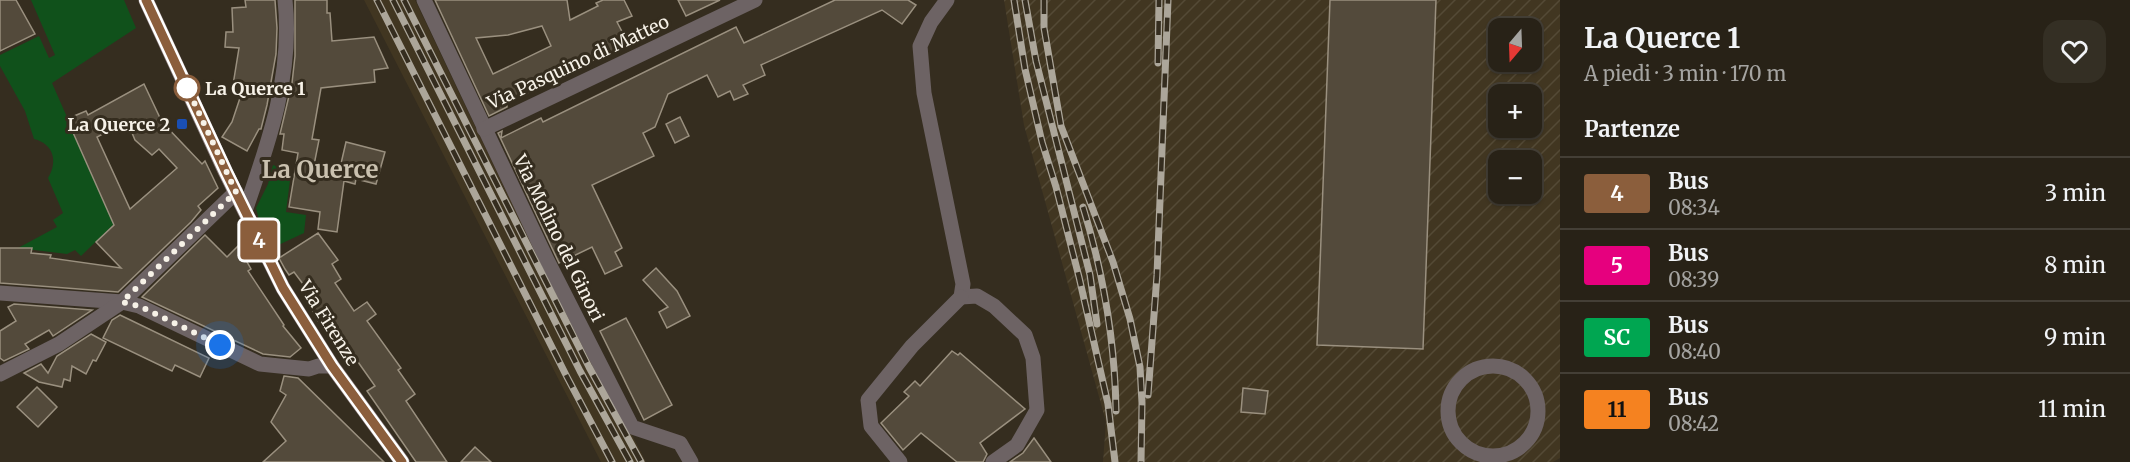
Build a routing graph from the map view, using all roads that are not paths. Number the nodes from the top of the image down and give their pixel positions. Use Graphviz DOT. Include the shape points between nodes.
graph roads {
  1 [pos="146,0"];
  2 [pos="424,0"];
  3 [pos="755,0"];
  4 [pos="947,0"];
  5 [pos="286,4"];
  6 [pos="483,129"];
  7 [pos="236,192"];
  8 [pos="245,211"];
  9 [pos="0,293"];
  10 [pos="962,297"];
  11 [pos="122,302"];
  12 [pos="332,366"];
  13 [pos="0,374"];
  14 [pos="1469,455"];
  15 [pos="1511,457"];
  16 [pos="402,462"];
  17 [pos="691,462"];
  18 [pos="900,462"];
  19 [pos="993,462"];
  1 -- 7 [label="main road, Via Firenze"];
  2 -- 6 [label="street, Via Molino del Ginori"];
  3 -- 6 [label="street, Via Pasquino di Matteo"];
  4 -- 10 [label="street" via="920,46 924,93 963,284"];
  5 -- 8 [label="street" via="287,51 279,100 268,147"];
  6 -- 17 [label="street, Via Molino del Ginori" via="632,427 680,443"];
  7 -- 8 [label="main road, Via Firenze"];
  7 -- 11 [label="street"];
  8 -- 12 [label="main road, Via Firenze" via="283,288"];
  9 -- 11 [label="street"];
  10 -- 18 [label="street" via="912,346 868,400 871,426"];
  10 -- 19 [label="street" via="977,296 994,306 1025,335 1033,358 1037,410 1017,445"];
  11 -- 12 [label="street" via="139,306 261,364 309,369"];
  11 -- 13 [label="street" via="59,344"];
  12 -- 16 [label="main road, Via Firenze"];
  14 -- 15 [label="street"];
  14 -- 15 [label="street" via="1451,424 1452,394 1474,371 1500,367 1513,371 1532,387 1539,411 1532,435"];
}
